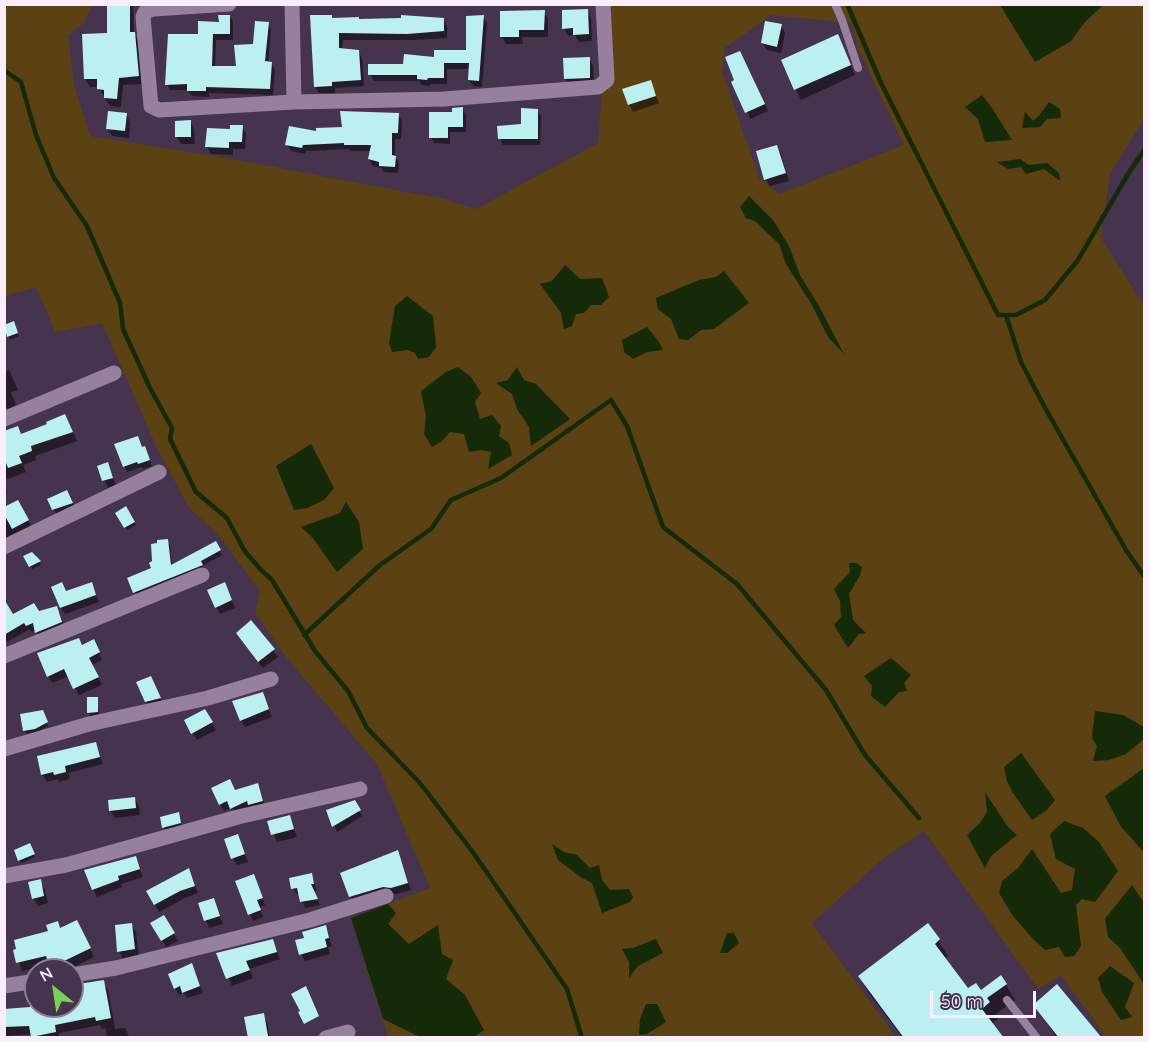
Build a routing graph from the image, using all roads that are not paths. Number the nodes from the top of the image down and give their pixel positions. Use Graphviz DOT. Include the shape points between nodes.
graph roads {
  1 [pos="229,4"];
  2 [pos="291,4"];
  3 [pos="603,4"];
  4 [pos="835,4"];
  5 [pos="858,68"];
  6 [pos="294,102"];
  7 [pos="114,373"];
  8 [pos="4,419"];
  9 [pos="159,472"];
  10 [pos="4,547"];
  11 [pos="202,575"];
  12 [pos="4,656"];
  13 [pos="271,679"];
  14 [pos="4,749"];
  15 [pos="360,789"];
  16 [pos="4,876"];
  17 [pos="386,896"];
  18 [pos="84,973"];
  19 [pos="24,983"];
  20 [pos="4,986"];
  21 [pos="1007,1000"];
  22 [pos="348,1032"];
  23 [pos="326,1038"];
  24 [pos="1037,1038"];
  1 -- 6 [label="street" via="145,12 150,106 159,110"];
  2 -- 6 [label="street"];
  3 -- 6 [label="street" via="607,80 598,87 444,99"];
  4 -- 5 [label="lane"];
  7 -- 8 [label="street"];
  9 -- 10 [label="street"];
  11 -- 12 [label="street"];
  13 -- 14 [label="street"];
  15 -- 16 [label="street" via="238,817 66,865"];
  17 -- 18 [label="street" via="310,920"];
  19 -- 20 [label="street"];
  21 -- 24 [label="lane"];
  22 -- 23 [label="street"];
}
